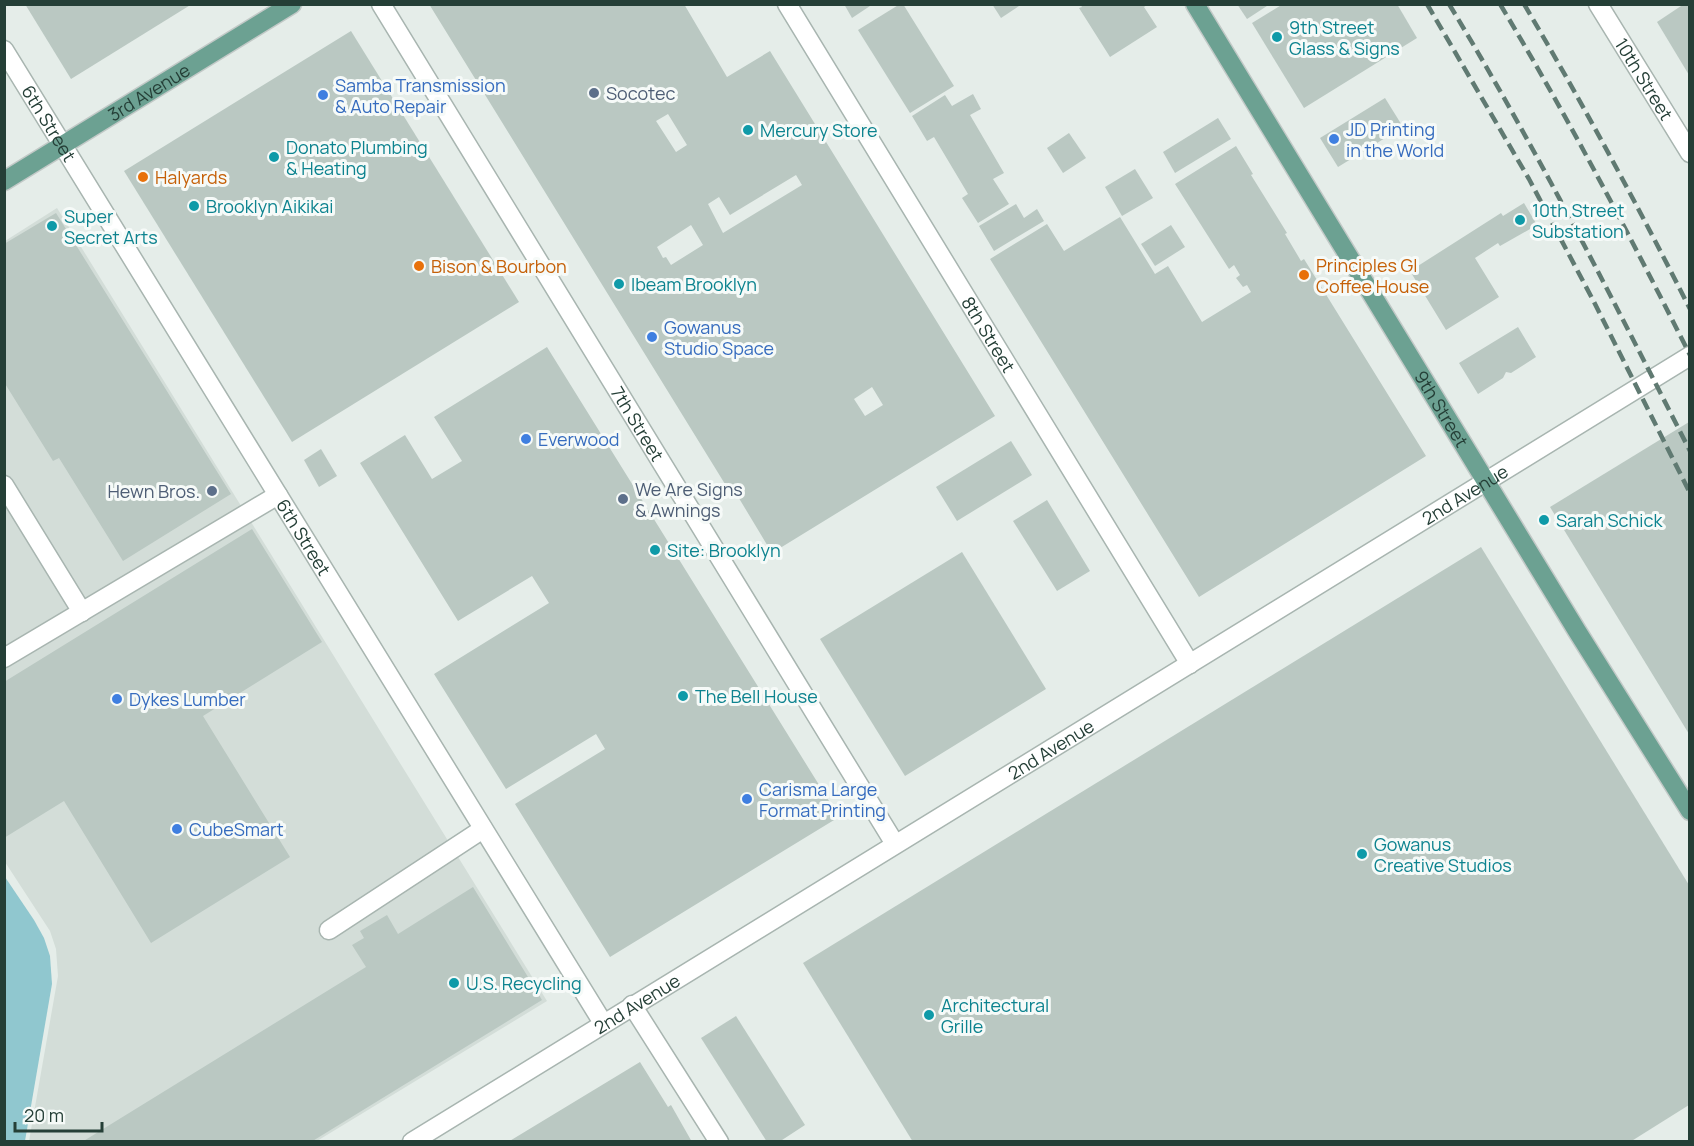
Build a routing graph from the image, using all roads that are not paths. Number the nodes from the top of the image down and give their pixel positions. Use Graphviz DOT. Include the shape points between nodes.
graph roads {
  1 [pos="292,4"];
  2 [pos="381,4"];
  3 [pos="787,4"];
  4 [pos="1195,4"];
  5 [pos="1598,4"];
  6 [pos="4,50"];
  7 [pos="63,145"];
  8 [pos="1689,153"];
  9 [pos="4,182"];
  10 [pos="1689,356"];
  11 [pos="1486,481"];
  12 [pos="4,485"];
  13 [pos="278,495"];
  14 [pos="82,612"];
  15 [pos="4,658"];
  16 [pos="1190,664"];
  17 [pos="1689,811"];
  18 [pos="483,829"];
  19 [pos="895,844"];
  20 [pos="328,930"];
  21 [pos="632,1005"];
  22 [pos="603,1023"];
  23 [pos="412,1142"];
  24 [pos="719,1142"];
  1 -- 7 [label="main road, 3rd Avenue"];
  2 -- 19 [label="street, 7th Street"];
  3 -- 16 [label="street, 8th Street"];
  4 -- 11 [label="main road, 9th Street"];
  5 -- 8 [label="street, 10th Street"];
  6 -- 7 [label="street, 6th Street"];
  7 -- 9 [label="main road, 3rd Avenue"];
  7 -- 13 [label="street, 6th Street"];
  10 -- 11 [label="street, 2nd Avenue"];
  11 -- 16 [label="street, 2nd Avenue"];
  11 -- 17 [label="main road, 9th Street"];
  12 -- 14 [label="street"];
  13 -- 14 [label="street"];
  13 -- 18 [label="street, 6th Street"];
  14 -- 15 [label="street"];
  16 -- 19 [label="street, 2nd Avenue"];
  18 -- 20 [label="street"];
  18 -- 22 [label="street, 6th Street"];
  19 -- 21 [label="street, 2nd Avenue"];
  21 -- 22 [label="street, 2nd Avenue"];
  21 -- 24 [label="street"];
  22 -- 23 [label="street, 2nd Avenue"];
}
